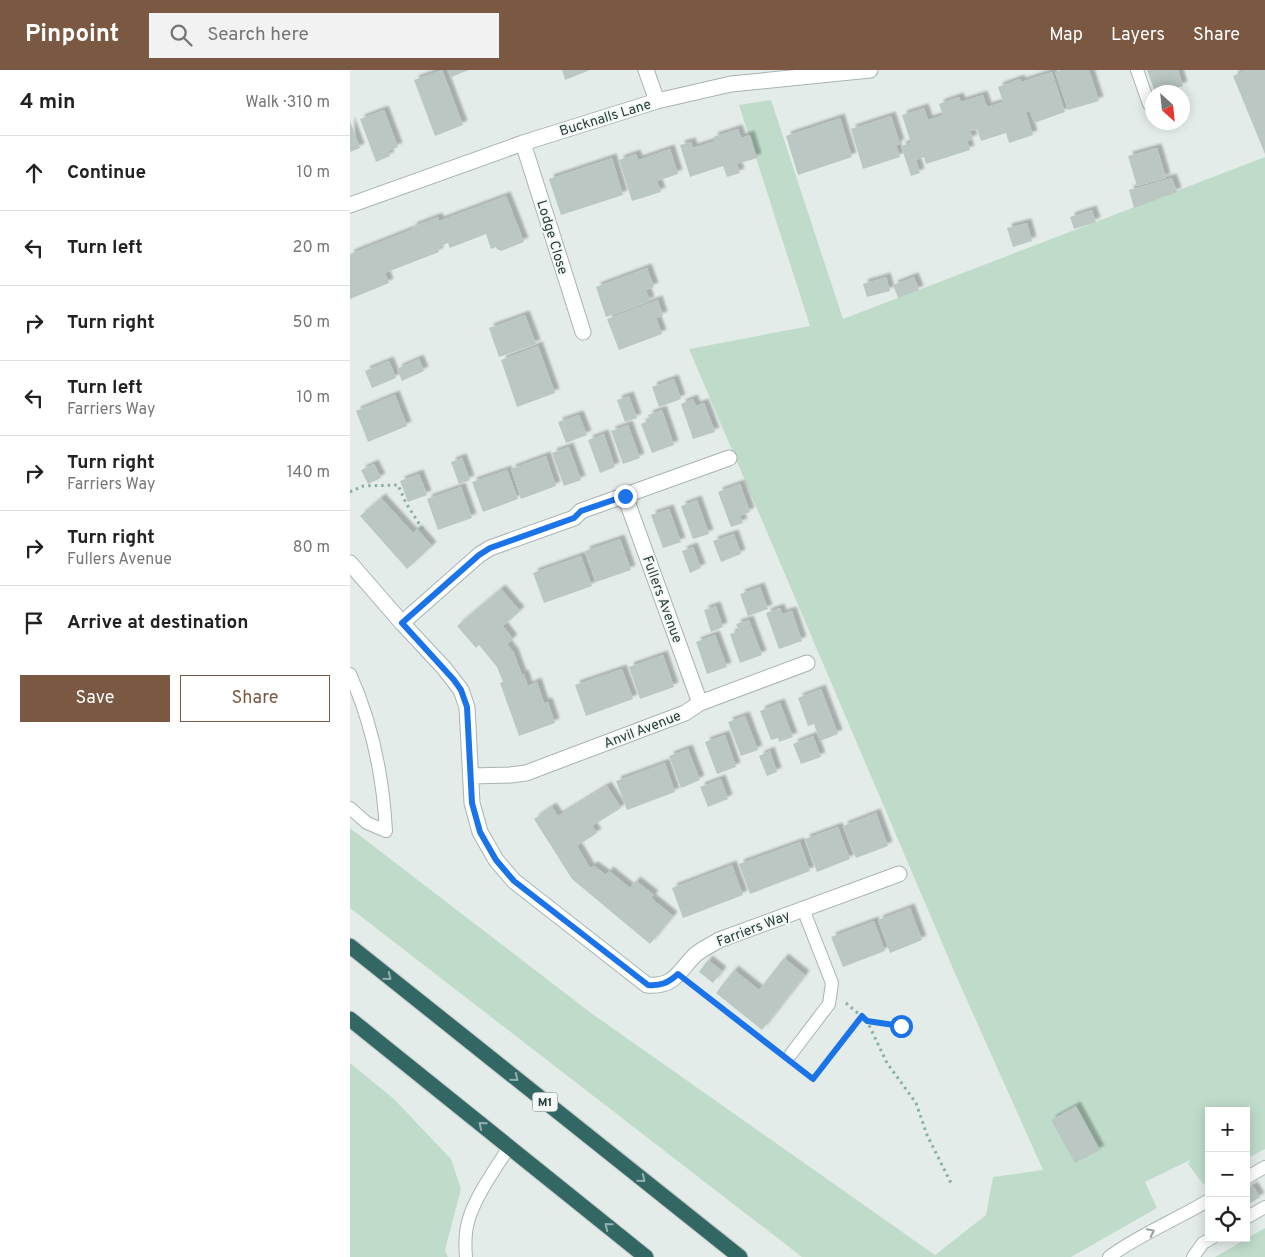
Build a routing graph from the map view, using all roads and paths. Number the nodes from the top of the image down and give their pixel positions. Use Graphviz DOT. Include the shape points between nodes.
graph roads {
  1 [pos="646,70"];
  2 [pos="870,70"];
  3 [pos="1137,70"];
  4 [pos="1145,93"];
  5 [pos="657,101"];
  6 [pos="524,143"];
  7 [pos="350,205"];
  8 [pos="583,332"];
  9 [pos="729,458"];
  10 [pos="350,492"];
  11 [pos="625,496"];
  12 [pos="423,530"];
  13 [pos="350,563"];
  14 [pos="402,623"];
  15 [pos="807,663"];
  16 [pos="350,674"];
  17 [pos="700,703"];
  18 [pos="471,776"];
  19 [pos="350,808"];
  20 [pos="899,874"];
  21 [pos="803,909"];
  22 [pos="350,946"];
  23 [pos="678,974"];
  24 [pos="350,1019"];
  25 [pos="867,1021"];
  26 [pos="901,1026"];
  27 [pos="787,1054"];
  28 [pos="797,1067"];
  29 [pos="509,1147"];
  30 [pos="1265,1167"];
  31 [pos="1250,1176"];
  32 [pos="952,1186"];
  33 [pos="1205,1202"];
  34 [pos="1265,1208"];
  35 [pos="1250,1216"];
  36 [pos="1205,1242"];
  37 [pos="466,1257"];
  38 [pos="646,1257"];
  39 [pos="740,1257"];
  40 [pos="1109,1257"];
  41 [pos="1193,1257"];
  1 -- 5 [label="street"];
  2 -- 5 [label="street, Bucknalls Lane" via="731,84"];
  3 -- 4 [label="lane"];
  5 -- 6 [label="street, Bucknalls Lane"];
  6 -- 7 [label="street, Bucknalls Lane"];
  6 -- 8 [label="street, Lodge Close"];
  9 -- 11 [label="street"];
  10 -- 12 [label="path" via="363,486 398,484"];
  11 -- 14 [label="street" via="490,548"];
  11 -- 17 [label="street, Fullers Avenue"];
  13 -- 14 [label="street, Farriers Way"];
  14 -- 18 [label="street, Farriers Way" via="461,690 467,707"];
  15 -- 17 [label="street, Anvil Avenue"];
  16 -- 19 [label="lane" via="369,720 384,793 386,831 367,823"];
  17 -- 18 [label="street, Anvil Avenue" via="686,713 526,773"];
  18 -- 23 [label="street, Farriers Way" via="472,803 480,832 496,860 514,881 648,985 660,986"];
  20 -- 21 [label="street, Farriers Way"];
  21 -- 23 [label="street, Farriers Way" via="719,940 697,953"];
  21 -- 27 [label="lane" via="832,983 829,1004"];
  22 -- 39 [label="highway, M1, one-way"];
  23 -- 27 [label="path"];
  29 -- 24 [label="highway, one-way"];
  25 -- 26 [label="path"];
  25 -- 28 [label="path" via="862,1016 813,1079"];
  25 -- 32 [label="path" via="886,1063 916,1104"];
  29 -- 37 [label="lane" via="468,1222"];
  38 -- 29 [label="highway, one-way"];
  30 -- 31 [label="lane"];
  40 -- 33 [label="lane, one-way" via="1129,1242"];
  34 -- 35 [label="lane"];
  36 -- 41 [label="lane"];
}
